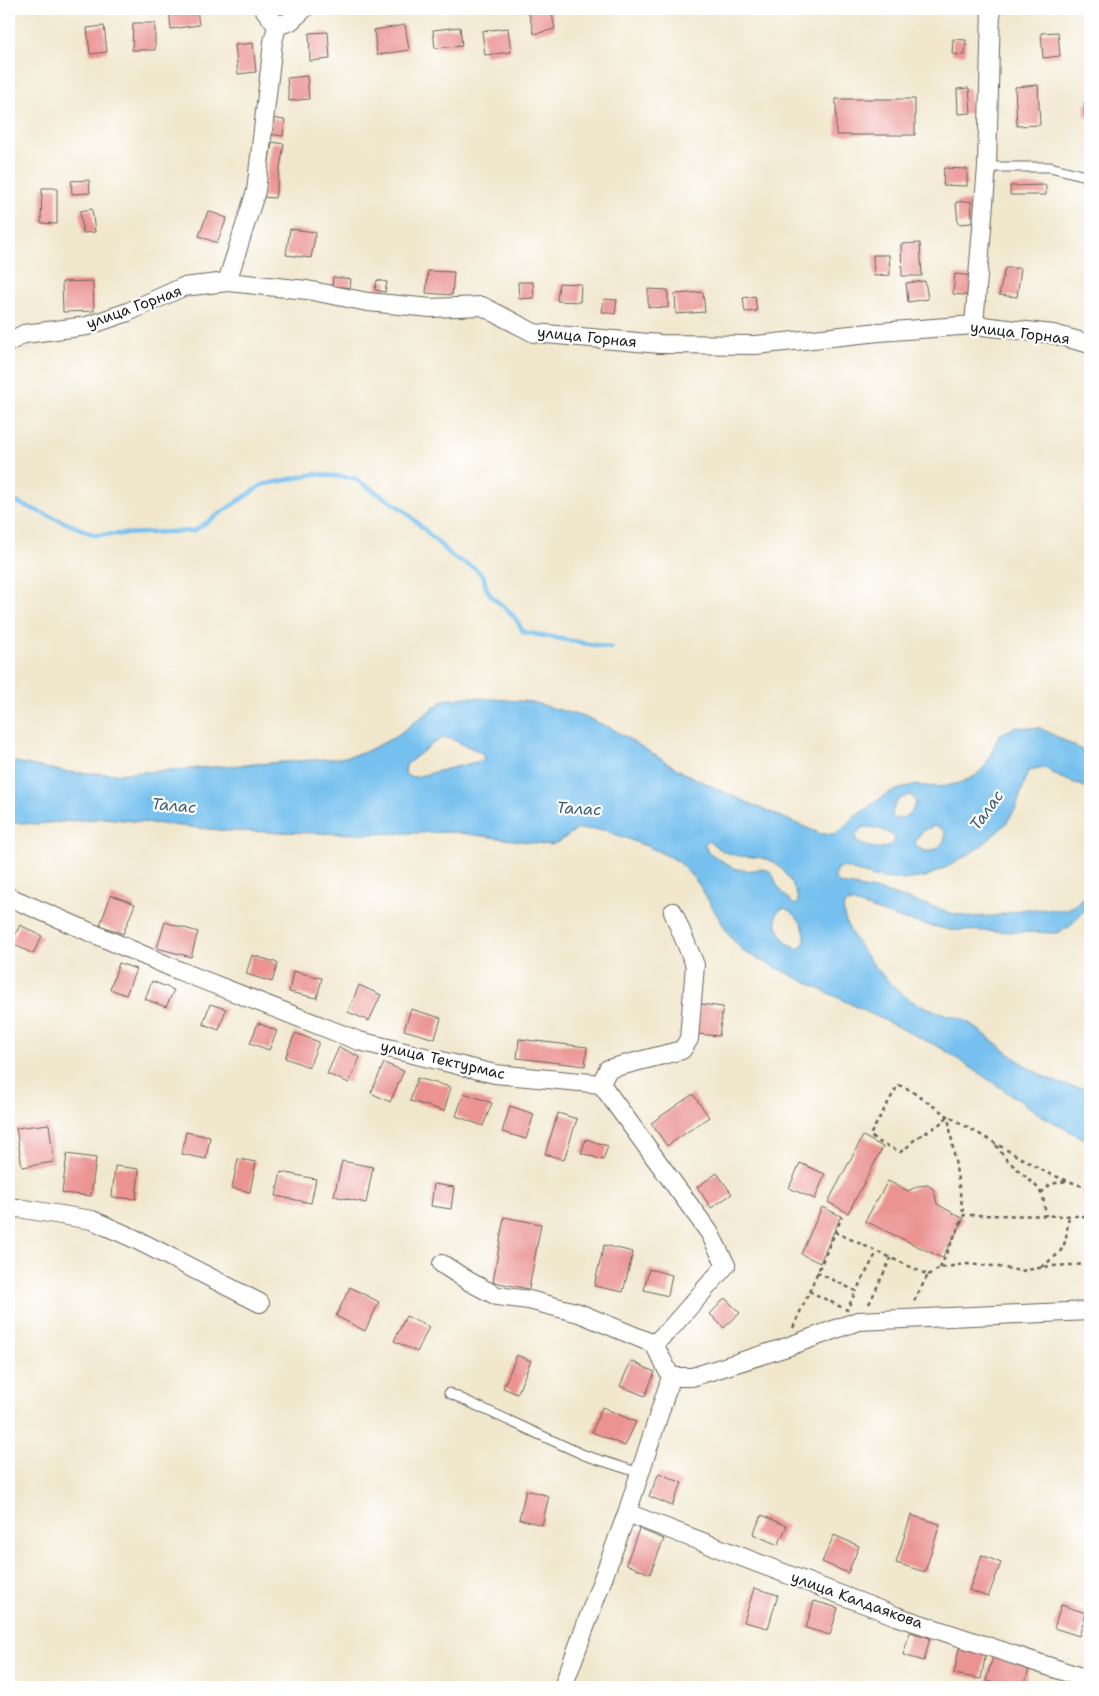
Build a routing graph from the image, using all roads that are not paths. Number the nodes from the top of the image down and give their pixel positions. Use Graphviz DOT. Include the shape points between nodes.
graph roads {
  1 [pos="264,9"];
  2 [pos="304,9"];
  3 [pos="991,9"];
  4 [pos="277,26"];
  5 [pos="987,167"];
  6 [pos="1090,177"];
  7 [pos="228,282"];
  8 [pos="974,325"];
  9 [pos="9,342"];
  10 [pos="1090,344"];
  11 [pos="9,897"];
  12 [pos="673,912"];
  13 [pos="601,1084"];
  14 [pos="9,1209"];
  15 [pos="442,1264"];
  16 [pos="260,1303"];
  17 [pos="1090,1311"];
  18 [pos="654,1344"];
  19 [pos="671,1377"];
  20 [pos="449,1393"];
  21 [pos="640,1472"];
  22 [pos="627,1513"];
  23 [pos="1090,1680"];
  24 [pos="563,1687"];
  1 -- 4 [label="street"];
  2 -- 4 [label="street" via="291,21"];
  3 -- 5 [label="street"];
  4 -- 7 [label="street" via="256,191"];
  5 -- 6 [label="lane" via="1050,167"];
  5 -- 8 [label="street"];
  7 -- 8 [label="street, улица Горная" via="431,308 482,306 534,333 660,344 756,345"];
  7 -- 9 [label="street, улица Горная" via="183,288 87,326 24,334"];
  8 -- 10 [label="street, улица Горная" via="1053,334"];
  11 -- 13 [label="street, улица Тектурмас" via="180,971 359,1041 495,1074"];
  12 -- 13 [label="street" via="696,964 689,1039 682,1050 608,1069"];
  13 -- 18 [label="street" via="709,1232 726,1265"];
  14 -- 16 [label="street" via="92,1220"];
  15 -- 18 [label="street" via="497,1296 579,1312"];
  17 -- 19 [label="street" via="858,1321 692,1378"];
  18 -- 19 [label="street"];
  19 -- 21 [label="street"];
  20 -- 21 [label="lane" via="584,1456"];
  21 -- 22 [label="street"];
  22 -- 23 [label="street, улица Калдаякова" via="896,1616"];
  22 -- 24 [label="street"];
}
